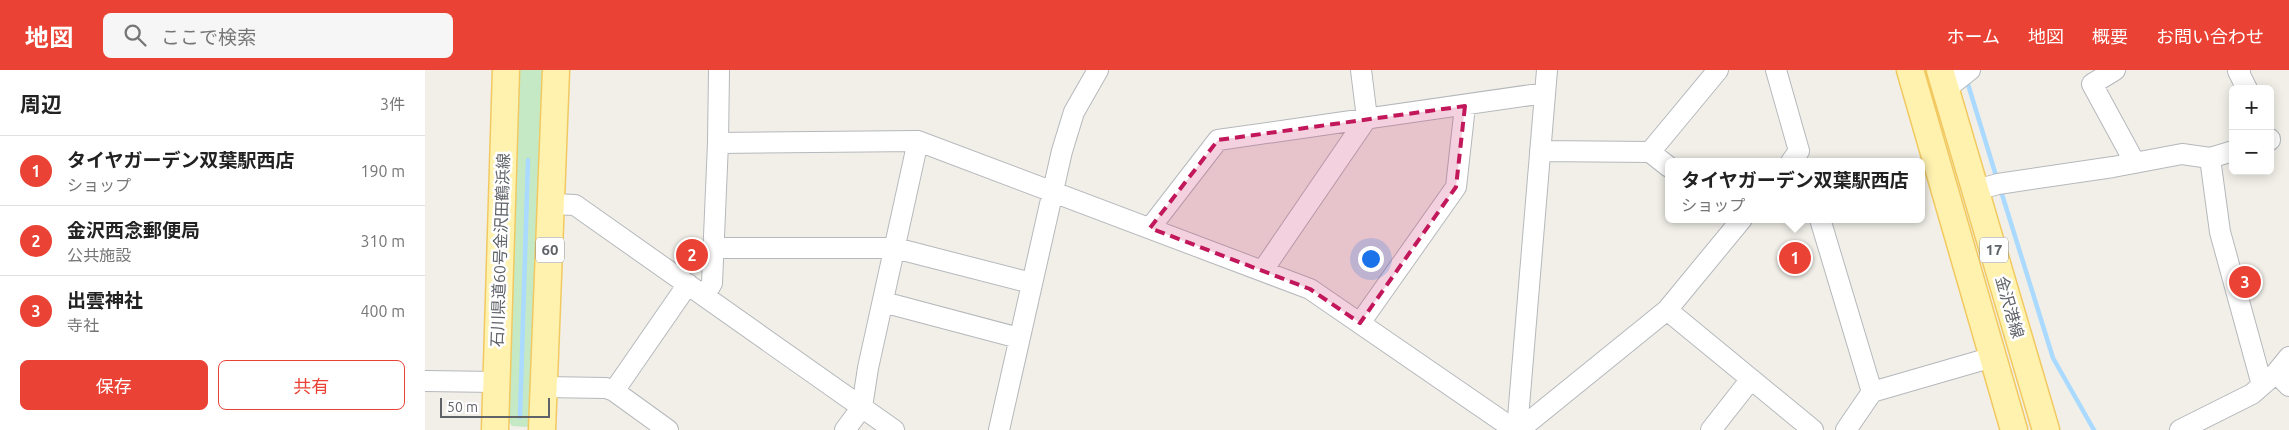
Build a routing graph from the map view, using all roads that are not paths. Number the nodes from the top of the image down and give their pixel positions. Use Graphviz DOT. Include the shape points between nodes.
graph roads {
  1 [pos="506,70"];
  2 [pos="556,70"];
  3 [pos="719,70"];
  4 [pos="1098,70"];
  5 [pos="1361,70"];
  6 [pos="1547,70"];
  7 [pos="1717,70"];
  8 [pos="1777,70"];
  9 [pos="1911,70"];
  10 [pos="2115,70"];
  11 [pos="2240,70"];
  12 [pos="1957,76"];
  13 [pos="2245,85"];
  14 [pos="1545,93"];
  15 [pos="1465,106"];
  16 [pos="1367,118"];
  17 [pos="918,141"];
  18 [pos="718,143"];
  19 [pos="1540,151"];
  20 [pos="1650,152"];
  21 [pos="2229,152"];
  22 [pos="1798,158"];
  23 [pos="2211,158"];
  24 [pos="2135,163"];
  25 [pos="1665,164"];
  26 [pos="1991,186"];
  27 [pos="1053,191"];
  28 [pos="551,204"];
  29 [pos="1737,223"];
  30 [pos="1821,223"];
  31 [pos="1150,228"];
  32 [pos="713,248"];
  33 [pos="895,248"];
  34 [pos="1263,270"];
  35 [pos="1031,283"];
  36 [pos="696,290"];
  37 [pos="883,302"];
  38 [pos="1667,310"];
  39 [pos="1360,323"];
  40 [pos="1019,338"];
  41 [pos="1993,357"];
  42 [pos="2289,357"];
  43 [pos="1751,379"];
  44 [pos="425,381"];
  45 [pos="2276,381"];
  46 [pos="496,382"];
  47 [pos="544,387"];
  48 [pos="614,391"];
  49 [pos="1872,392"];
  50 [pos="862,407"];
  51 [pos="495,430"];
  52 [pos="542,430"];
  53 [pos="669,430"];
  54 [pos="845,430"];
  55 [pos="894,430"];
  56 [pos="999,430"];
  57 [pos="1517,430"];
  58 [pos="1711,430"];
  59 [pos="1813,430"];
  60 [pos="1846,430"];
  61 [pos="2014,430"];
  62 [pos="2045,430"];
  63 [pos="2180,430"];
  1 -- 46 [label="main road, 石川県道60号金沢田鶴浜線"];
  2 -- 28 [label="main road, 60"];
  3 -- 18 [label="street"];
  4 -- 27 [label="street" via="1074,112"];
  5 -- 16 [label="street"];
  6 -- 14 [label="street"];
  7 -- 20 [label="street"];
  8 -- 22 [label="street"];
  9 -- 41 [label="main road, 金沢港線 / 17"];
  10 -- 24 [label="street" via="2092,84"];
  11 -- 13 [label="street"];
  12 -- 26 [label="main road, 金沢港線 / 17"];
  14 -- 15 [label="street"];
  14 -- 19 [label="street"];
  15 -- 16 [label="street"];
  15 -- 39 [label="street" via="1456,187"];
  16 -- 31 [label="street" via="1218,140"];
  16 -- 34 [label="street"];
  17 -- 18 [label="street"];
  17 -- 27 [label="street"];
  17 -- 33 [label="street"];
  18 -- 32 [label="street"];
  19 -- 20 [label="street"];
  19 -- 57 [label="street"];
  20 -- 25 [label="street"];
  21 -- 23 [label="street"];
  23 -- 24 [label="street" via="2182,154"];
  23 -- 45 [label="street" via="2220,232"];
  24 -- 26 [label="street"];
  26 -- 62 [label="main road, 金沢港線 / 17"];
  27 -- 31 [label="street"];
  27 -- 35 [label="street"];
  28 -- 36 [label="street" via="575,205"];
  28 -- 47 [label="main road, 60"];
  29 -- 38 [label="street"];
  30 -- 49 [label="street"];
  31 -- 34 [label="street"];
  32 -- 33 [label="street"];
  32 -- 36 [label="street" via="712,283"];
  33 -- 35 [label="street"];
  33 -- 37 [label="street"];
  34 -- 39 [label="street" via="1310,289"];
  35 -- 40 [label="street"];
  36 -- 48 [label="street"];
  36 -- 50 [label="street"];
  37 -- 40 [label="street"];
  37 -- 50 [label="street"];
  38 -- 43 [label="street"];
  38 -- 57 [label="street"];
  39 -- 57 [label="street"];
  40 -- 56 [label="street"];
  41 -- 49 [label="street"];
  41 -- 61 [label="main road, 金沢港線 / 17"];
  42 -- 45 [label="street"];
  43 -- 58 [label="street"];
  43 -- 59 [label="street"];
  44 -- 46 [label="street"];
  45 -- 63 [label="street"];
  46 -- 51 [label="main road, 石川県道60号金沢田鶴浜線"];
  47 -- 48 [label="street"];
  47 -- 52 [label="main road, 60"];
  48 -- 53 [label="street"];
  49 -- 60 [label="street"];
  50 -- 54 [label="street"];
  50 -- 55 [label="street"];
}
